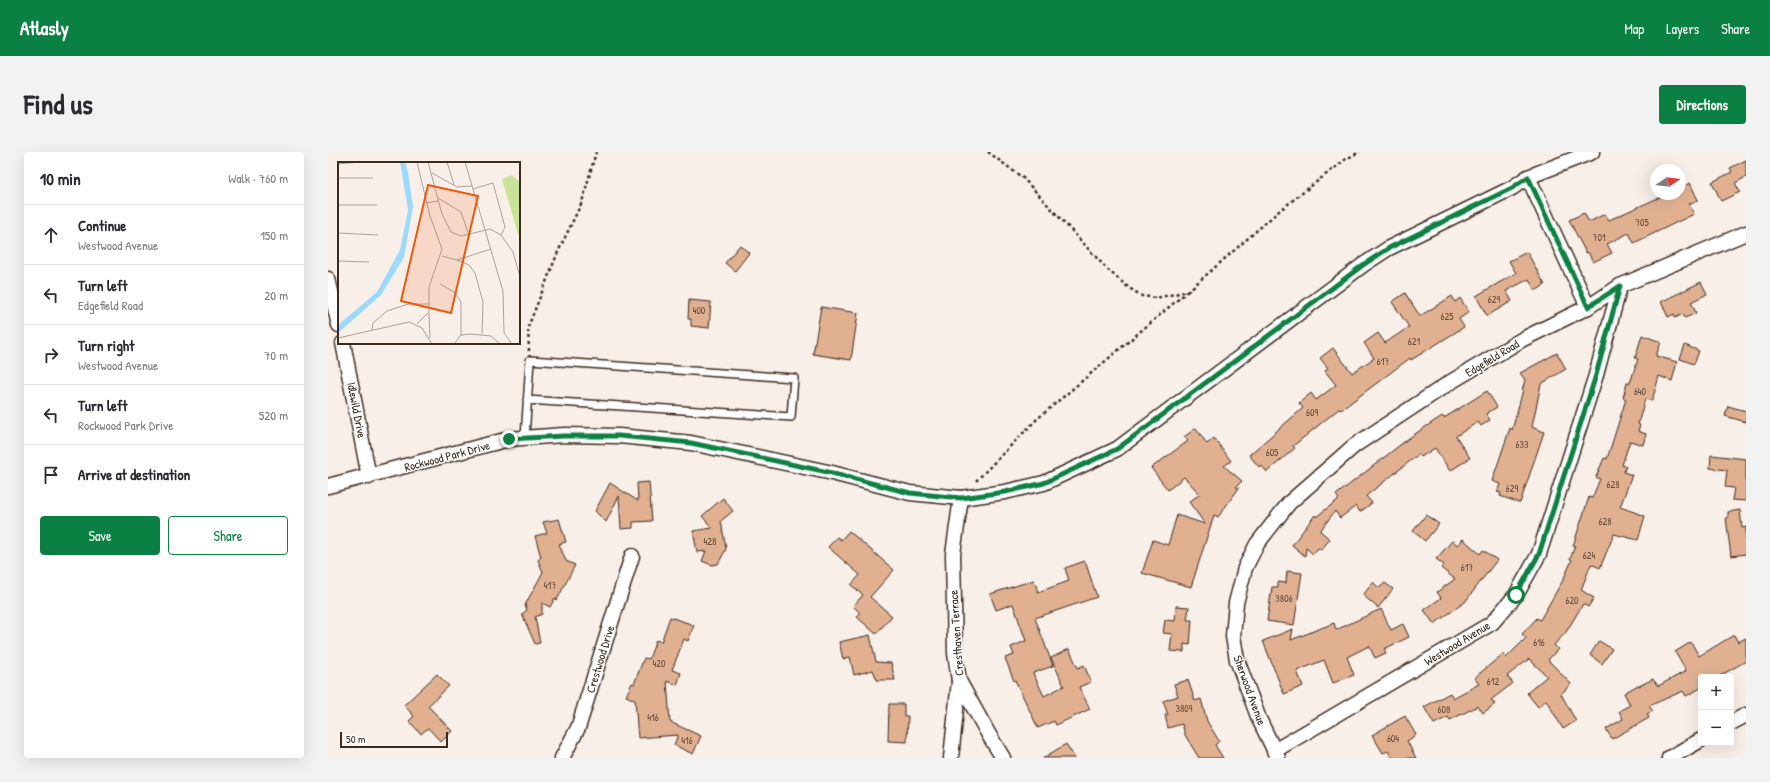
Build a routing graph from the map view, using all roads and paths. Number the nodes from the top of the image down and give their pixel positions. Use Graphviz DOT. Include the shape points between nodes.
graph roads {
  1 [pos="596,152"];
  2 [pos="988,152"];
  3 [pos="1360,152"];
  4 [pos="1592,152"];
  5 [pos="1528,177"];
  6 [pos="1746,233"];
  7 [pos="328,279"];
  8 [pos="1620,286"];
  9 [pos="1188,291"];
  10 [pos="1588,307"];
  11 [pos="338,321"];
  12 [pos="343,344"];
  13 [pos="530,360"];
  14 [pos="527,400"];
  15 [pos="525,438"];
  16 [pos="369,477"];
  17 [pos="328,486"];
  18 [pos="961,498"];
  19 [pos="1267,529"];
  20 [pos="632,556"];
  21 [pos="959,682"];
  22 [pos="1746,715"];
  23 [pos="1734,721"];
  24 [pos="1698,742"];
  25 [pos="1276,755"];
  26 [pos="562,758"];
  27 [pos="951,758"];
  28 [pos="1004,758"];
  29 [pos="1669,758"];
  1 -- 13 [label="path" via="582,202 558,252 528,327"];
  2 -- 9 [label="path" via="1023,178 1107,269 1129,288 1142,296 1156,298"];
  3 -- 9 [label="path" via="1346,159 1279,211"];
  4 -- 5 [label="street, Rockwood Park Drive"];
  5 -- 10 [label="street"];
  5 -- 18 [label="street, Rockwood Park Drive" via="1512,188 1389,248 1117,449 1044,483"];
  6 -- 8 [label="street, Edgefield Road"];
  7 -- 11 [label="street"];
  8 -- 10 [label="street, Edgefield Road"];
  8 -- 25 [label="street, Westwood Avenue" via="1596,375 1539,554 1516,595 1492,623"];
  9 -- 18 [label="path" via="1036,420"];
  10 -- 19 [label="street, Edgefield Road" via="1523,339 1449,383 1354,446 1288,504"];
  12 -- 16 [label="street, Idlewild Drive"];
  13 -- 14 [label="lane"];
  13 -- 14 [label="lane" via="794,378 791,418"];
  14 -- 15 [label="lane"];
  15 -- 16 [label="street, Rockwood Park Drive" via="509,439"];
  15 -- 18 [label="street, Rockwood Park Drive" via="619,436 691,443 828,472 910,493"];
  16 -- 17 [label="street, Rockwood Park Drive"];
  18 -- 21 [label="street, Cresthaven Terrace" via="953,554 955,646"];
  19 -- 25 [label="street, Sherwood Avenue" via="1245,568 1236,603 1233,636 1237,660 1259,719"];
  20 -- 26 [label="street, Crestwood Drive" via="578,728"];
  21 -- 27 [label="street"];
  21 -- 28 [label="street, Cresthaven Terrace"];
  22 -- 23 [label="street"];
  24 -- 29 [label="street"];
}
